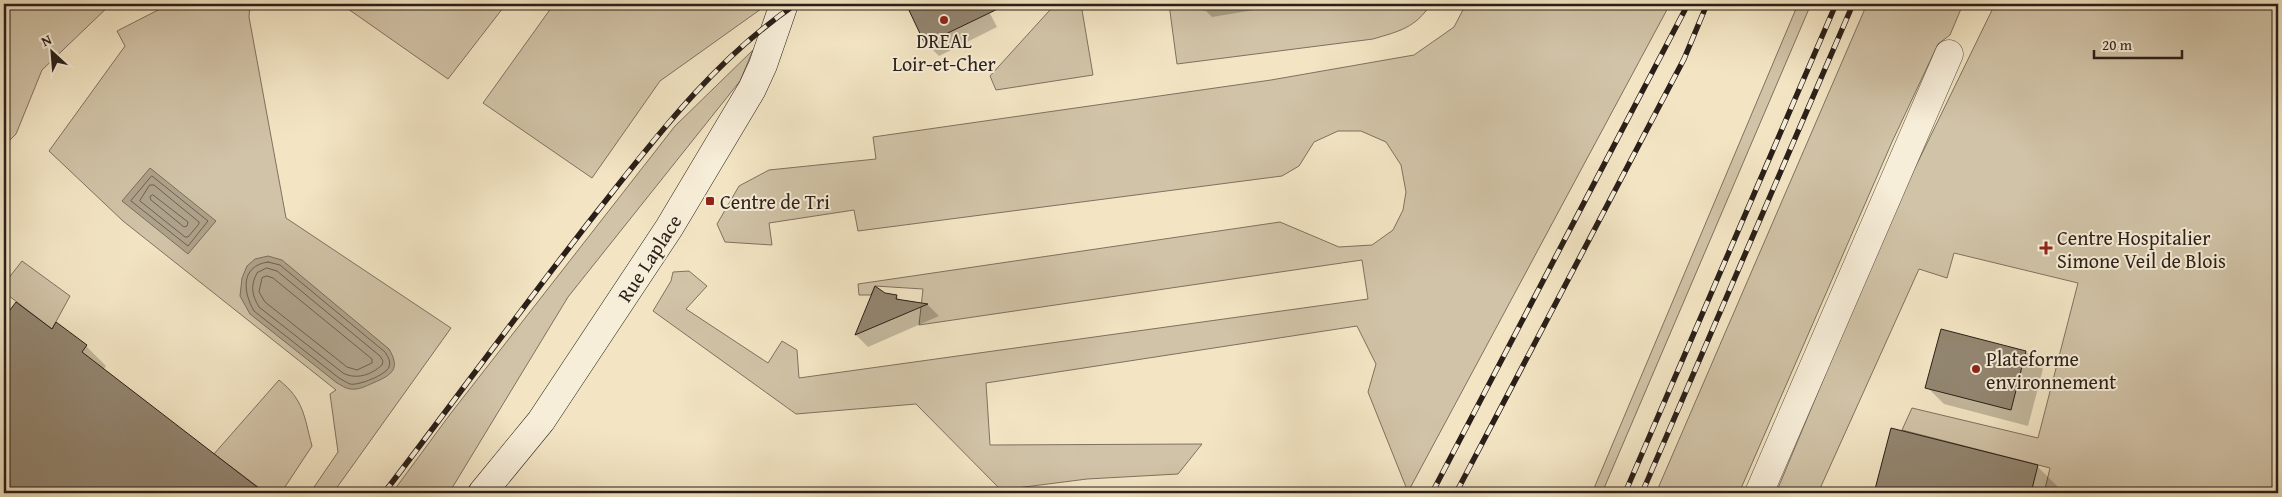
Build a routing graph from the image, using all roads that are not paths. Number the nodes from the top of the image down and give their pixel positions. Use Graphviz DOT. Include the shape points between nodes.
graph roads {
  1 [pos="784,4"];
  2 [pos="1950,54"];
  3 [pos="482,493"];
  4 [pos="1759,493"];
  1 -- 3 [label="street, Rue Laplace" via="752,89 669,228 541,421"];
  2 -- 4 [label="street"];
}
